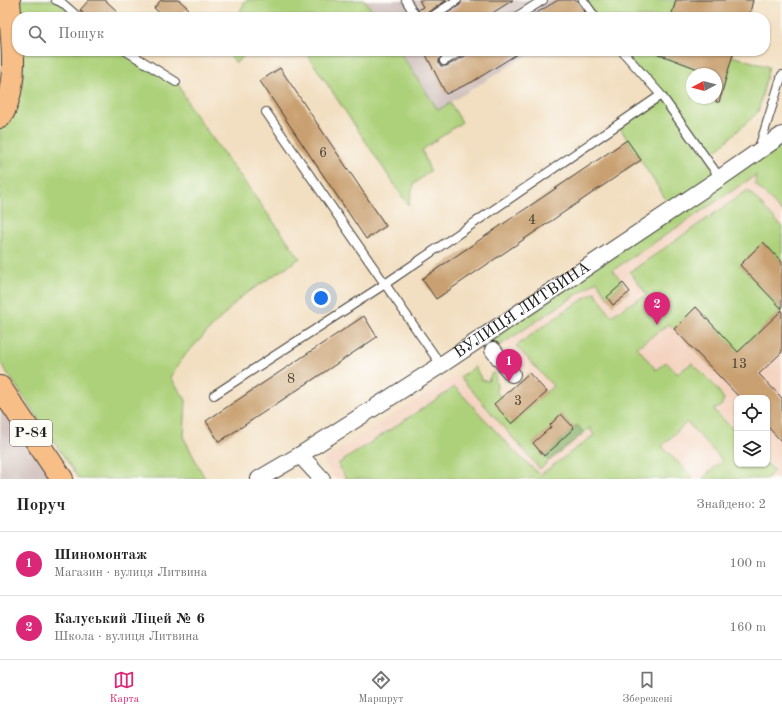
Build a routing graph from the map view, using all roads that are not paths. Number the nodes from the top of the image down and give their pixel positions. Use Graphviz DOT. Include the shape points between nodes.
graph roads {
  1 [pos="10,0"];
  2 [pos="56,0"];
  3 [pos="406,0"];
  4 [pos="458,0"];
  5 [pos="543,0"];
  6 [pos="583,0"];
  7 [pos="72,12"];
  8 [pos="413,12"];
  9 [pos="439,12"];
  10 [pos="524,12"];
  11 [pos="591,12"];
  12 [pos="12,35"];
  13 [pos="13,56"];
  14 [pos="134,56"];
  15 [pos="452,56"];
  16 [pos="626,56"];
  17 [pos="444,61"];
  18 [pos="782,74"];
  19 [pos="176,82"];
  20 [pos="661,95"];
  21 [pos="266,112"];
  22 [pos="0,117"];
  23 [pos="782,135"];
  24 [pos="759,150"];
  25 [pos="720,178"];
  26 [pos="385,284"];
  27 [pos="480,338"];
  28 [pos="493,350"];
  29 [pos="441,365"];
  30 [pos="512,374"];
  31 [pos="0,387"];
  32 [pos="214,395"];
  33 [pos="300,455"];
  34 [pos="62,479"];
  35 [pos="258,479"];
  36 [pos="322,479"];
  1 -- 12 [label="main road"];
  2 -- 7 [label="lane"];
  3 -- 8 [label="lane"];
  4 -- 9 [label="lane"];
  5 -- 10 [label="lane"];
  6 -- 11 [label="lane"];
  13 -- 22 [label="main road" via="10,94"];
  14 -- 19 [label="lane"];
  15 -- 17 [label="lane"];
  16 -- 20 [label="lane"];
  18 -- 24 [label="lane"];
  20 -- 25 [label="lane"];
  20 -- 26 [label="lane"];
  21 -- 26 [label="lane"];
  23 -- 24 [label="street, ВУЛИЦЯ ЛИТВИНА"];
  24 -- 25 [label="street, ВУЛИЦЯ ЛИТВИНА"];
  25 -- 27 [label="street, ВУЛИЦЯ ЛИТВИНА"];
  26 -- 29 [label="lane"];
  26 -- 32 [label="lane"];
  27 -- 28 [label="lane"];
  27 -- 29 [label="street, ВУЛИЦЯ ЛИТВИНА"];
  28 -- 30 [label="street"];
  29 -- 33 [label="street, ВУЛИЦЯ ЛИТВИНА"];
  31 -- 34 [label="main road, Р-84"];
  33 -- 35 [label="street, ВУЛИЦЯ ЛИТВИНА"];
  33 -- 36 [label="street"];
}
